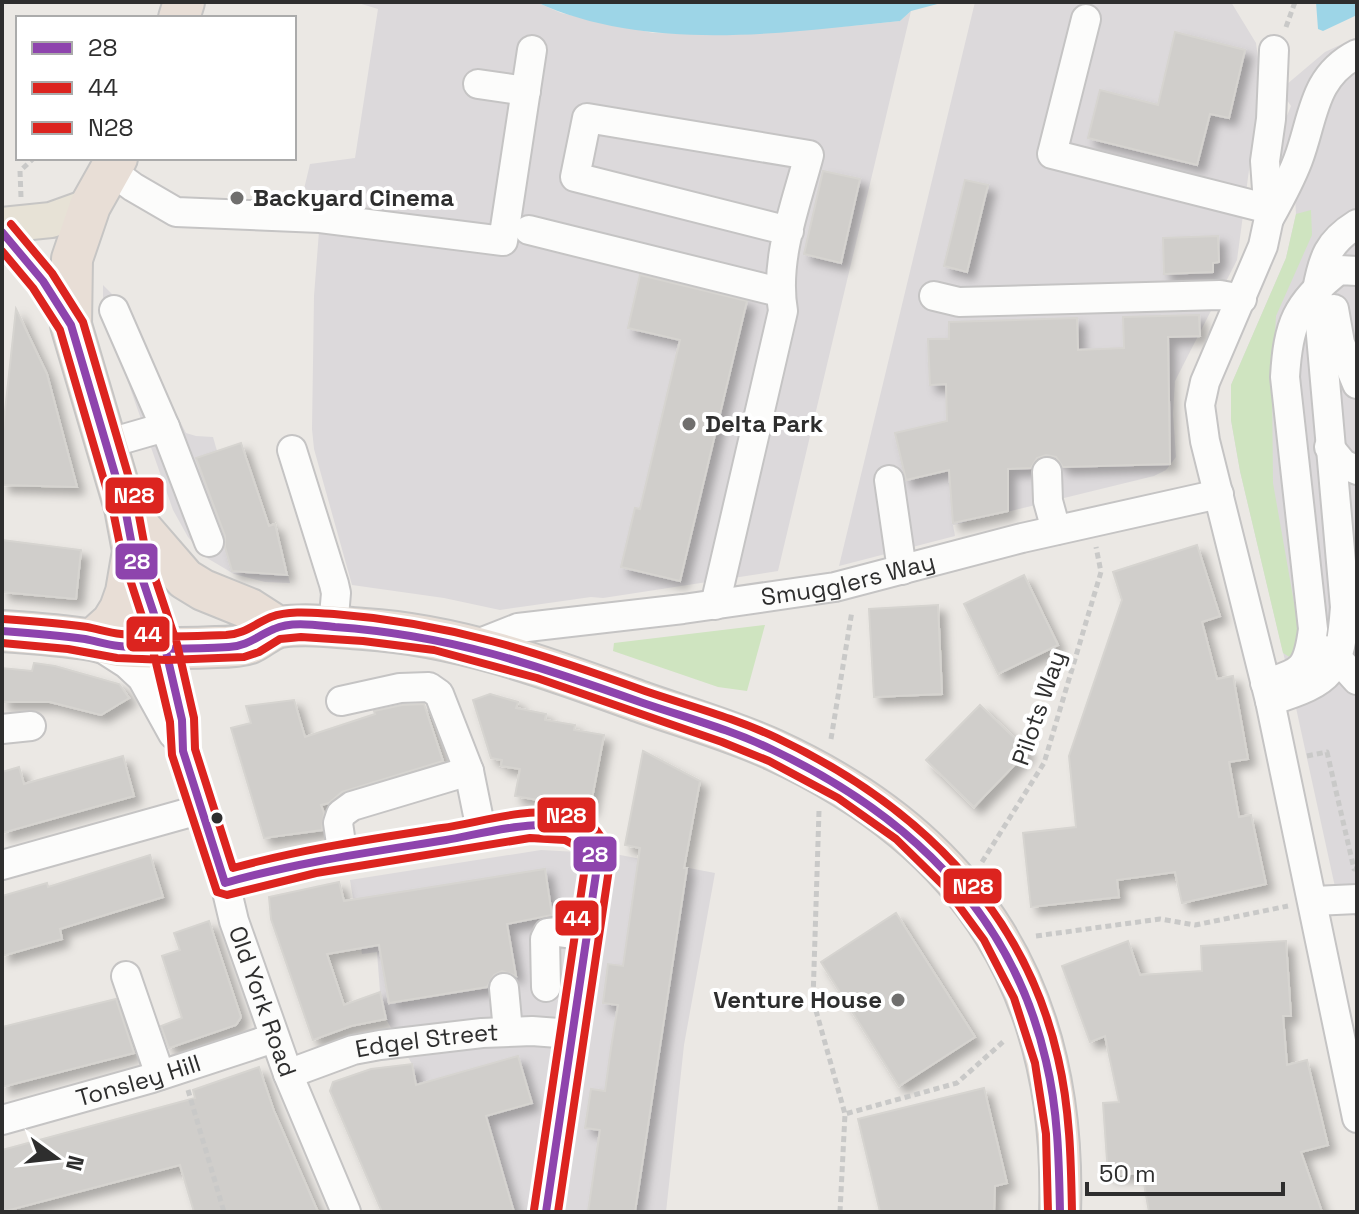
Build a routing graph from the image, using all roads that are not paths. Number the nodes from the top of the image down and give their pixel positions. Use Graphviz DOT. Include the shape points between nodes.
graph roads {
  1 [pos="1086,19"];
  2 [pos="532,50"];
  3 [pos="1274,50"];
  4 [pos="1346,61"];
  5 [pos="478,84"];
  6 [pos="526,91"];
  7 [pos="1271,119"];
  8 [pos="114,164"];
  9 [pos="90,206"];
  10 [pos="1269,214"];
  11 [pos="12,218"];
  12 [pos="1357,224"];
  13 [pos="529,230"];
  14 [pos="789,231"];
  15 [pos="2,232"];
  16 [pos="1357,244"];
  17 [pos="1348,271"];
  18 [pos="1317,290"];
  19 [pos="779,292"];
  20 [pos="934,296"];
  21 [pos="1242,299"];
  22 [pos="114,310"];
  23 [pos="71,325"];
  24 [pos="1357,384"];
  25 [pos="165,427"];
  26 [pos="106,444"];
  27 [pos="1329,447"];
  28 [pos="292,450"];
  29 [pos="1357,470"];
  30 [pos="1047,472"];
  31 [pos="889,480"];
  32 [pos="1219,494"];
  33 [pos="125,508"];
  34 [pos="1056,530"];
  35 [pos="209,542"];
  36 [pos="133,551"];
  37 [pos="902,570"];
  38 [pos="715,605"];
  39 [pos="278,627"];
  40 [pos="333,628"];
  41 [pos="1313,629"];
  42 [pos="2,631"];
  43 [pos="92,640"];
  44 [pos="475,645"];
  45 [pos="165,647"];
  46 [pos="1338,659"];
  47 [pos="1357,680"];
  48 [pos="1268,692"];
  49 [pos="341,701"];
  50 [pos="31,726"];
  51 [pos="2,729"];
  52 [pos="181,740"];
  53 [pos="469,771"];
  54 [pos="202,809"];
  55 [pos="482,835"];
  56 [pos="343,857"];
  57 [pos="2,865"];
  58 [pos="225,883"];
  59 [pos="1357,899"];
  60 [pos="1314,901"];
  61 [pos="586,936"];
  62 [pos="126,976"];
  63 [pos="546,987"];
  64 [pos="504,988"];
  65 [pos="508,1031"];
  66 [pos="572,1034"];
  67 [pos="274,1038"];
  68 [pos="171,1072"];
  69 [pos="288,1074"];
  70 [pos="1357,1118"];
  71 [pos="2,1120"];
  72 [pos="346,1212"];
  73 [pos="546,1212"];
  74 [pos="1060,1212"];
  1 -- 10 [label="street" via="1052,154"];
  2 -- 6 [label="street"];
  3 -- 7 [label="street"];
  4 -- 7 [label="street" via="1311,77 1285,98"];
  4 -- 10 [label="street" via="1319,91 1299,159"];
  5 -- 6 [label="street"];
  6 -- 8 [label="street" via="503,241 320,218 176,212 133,187"];
  7 -- 10 [label="street" via="1265,161"];
  8 -- 9 [label="highway"];
  9 -- 11 [label="main road" via="51,220"];
  9 -- 23 [label="highway" via="72,259"];
  10 -- 21 [label="street"];
  12 -- 18 [label="street" via="1340,234 1323,259"];
  13 -- 19 [label="street"];
  14 -- 14 [label="street" via="809,155 587,118 575,177"];
  14 -- 19 [label="street"];
  15 -- 23 [label="street"];
  16 -- 17 [label="street" via="1344,254"];
  17 -- 18 [label="street"];
  17 -- 24 [label="street" via="1333,289 1334,313"];
  18 -- 27 [label="street"];
  18 -- 41 [label="street" via="1302,306 1287,340 1285,377"];
  19 -- 38 [label="street" via="783,311"];
  20 -- 21 [label="street" via="959,302 1220,295"];
  21 -- 32 [label="street" via="1200,405"];
  22 -- 25 [label="street"];
  23 -- 26 [label="highway"];
  25 -- 26 [label="street"];
  25 -- 35 [label="street"];
  26 -- 33 [label="highway"];
  27 -- 29 [label="street" via="1343,464"];
  27 -- 46 [label="street" via="1345,607"];
  28 -- 40 [label="street" via="336,593"];
  30 -- 34 [label="street"];
  31 -- 37 [label="street"];
  32 -- 34 [label="street, Smugglers Way"];
  32 -- 48 [label="street"];
  33 -- 36 [label="highway"];
  33 -- 39 [label="highway" via="185,579"];
  34 -- 37 [label="street, Smugglers Way"];
  36 -- 43 [label="highway" via="120,609"];
  36 -- 45 [label="street, Old York Road"];
  37 -- 38 [label="street, Smugglers Way" via="835,587"];
  38 -- 44 [label="street, Smugglers Way" via="518,628"];
  39 -- 40 [label="highway"];
  39 -- 45 [label="highway" via="248,644"];
  40 -- 44 [label="highway" via="418,634"];
  41 -- 46 [label="street" via="1320,647"];
  41 -- 48 [label="street" via="1310,653 1297,673"];
  42 -- 43 [label="highway"];
  43 -- 45 [label="highway"];
  43 -- 52 [label="street" via="142,678 170,732"];
  44 -- 74 [label="highway" via="774,750 826,757 933,855 990,924 1030,999 1056,1096"];
  45 -- 52 [label="street, Old York Road" via="182,720"];
  46 -- 47 [label="street"];
  46 -- 48 [label="street" via="1312,688"];
  48 -- 60 [label="street"];
  49 -- 53 [label="street" via="429,687 439,694"];
  50 -- 51 [label="street"];
  52 -- 54 [label="street, Old York Road"];
  53 -- 55 [label="street"];
  53 -- 56 [label="street" via="352,806 338,823"];
  54 -- 57 [label="street"];
  54 -- 58 [label="street, Old York Road"];
  55 -- 56 [label="street"];
  55 -- 61 [label="street" via="542,826 568,828 590,839 597,867"];
  56 -- 58 [label="street"];
  58 -- 67 [label="street, Old York Road"];
  59 -- 60 [label="street"];
  60 -- 70 [label="street"];
  61 -- 63 [label="street" via="548,933"];
  61 -- 66 [label="street"];
  62 -- 68 [label="street"];
  64 -- 65 [label="street"];
  65 -- 66 [label="street, Edgel Street"];
  65 -- 69 [label="street, Edgel Street" via="353,1050"];
  66 -- 73 [label="street"];
  67 -- 68 [label="street, Tonsley Hill"];
  67 -- 69 [label="street, Old York Road"];
  68 -- 71 [label="street, Tonsley Hill"];
  69 -- 72 [label="street, Old York Road"];
}
